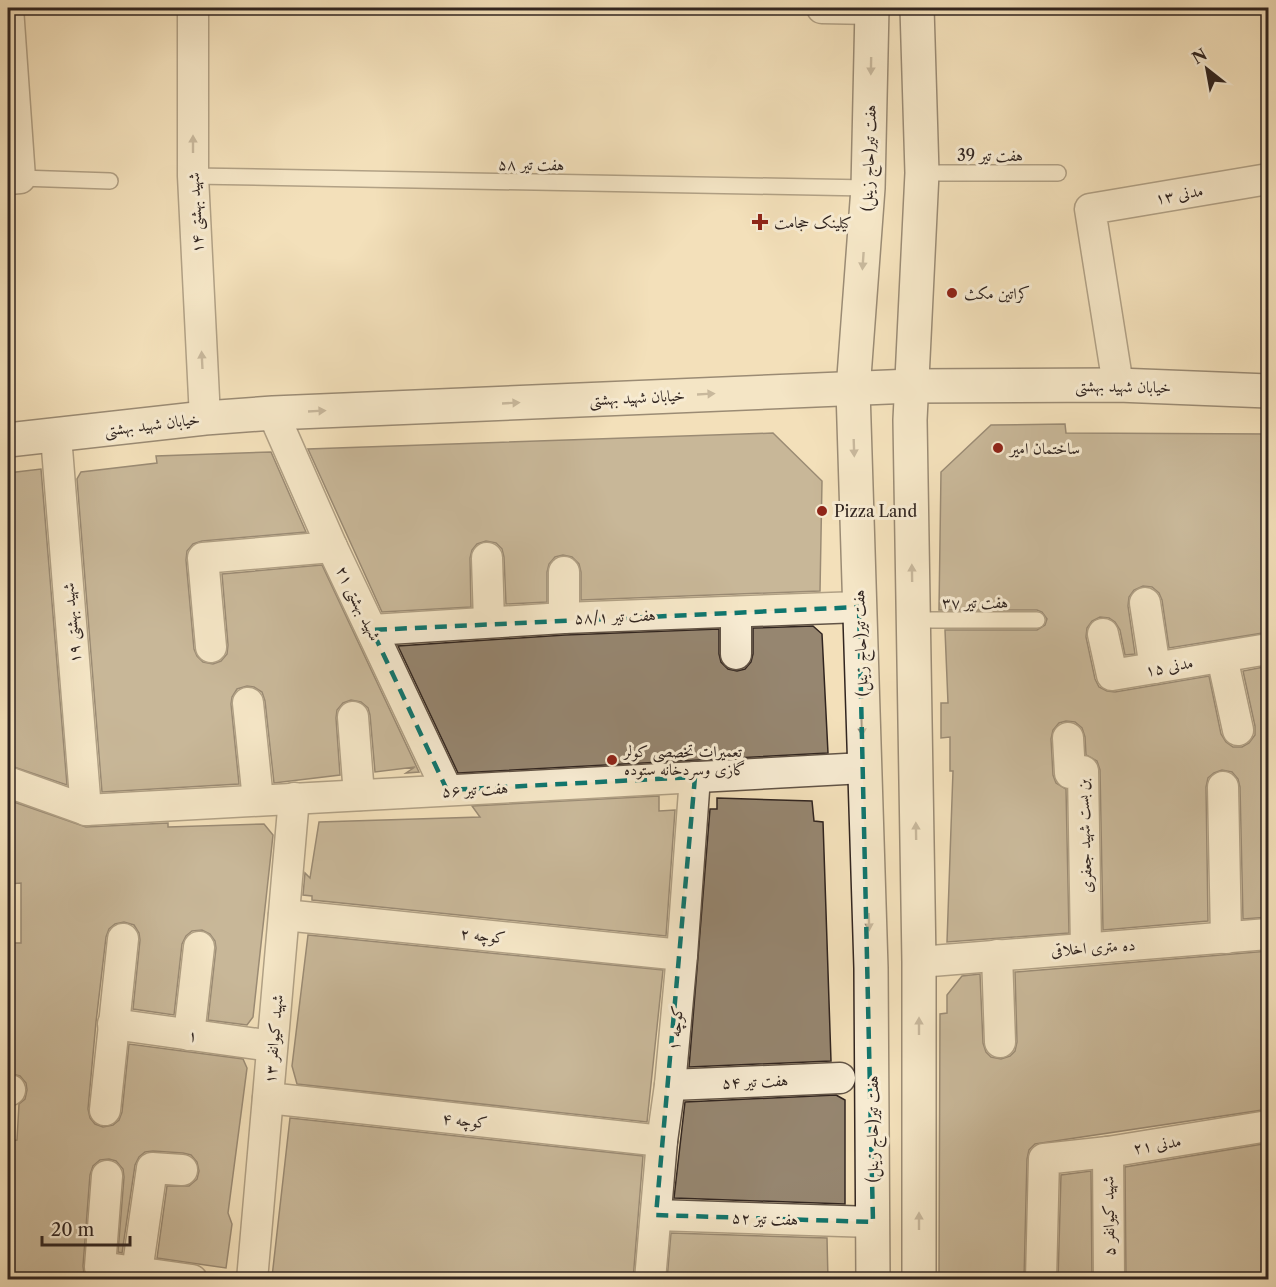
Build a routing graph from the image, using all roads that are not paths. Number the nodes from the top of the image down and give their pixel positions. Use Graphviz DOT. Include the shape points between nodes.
graph roads {
  1 [pos="8,8"];
  2 [pos="193,8"];
  3 [pos="822,8"];
  4 [pos="872,8"];
  5 [pos="917,8"];
  6 [pos="921,173"];
  7 [pos="1058,173"];
  8 [pos="193,176"];
  9 [pos="14,178"];
  10 [pos="1269,179"];
  11 [pos="110,181"];
  12 [pos="868,188"];
  13 [pos="1118,385"];
  14 [pos="912,386"];
  15 [pos="853,390"];
  16 [pos="1269,391"];
  17 [pos="273,413"];
  18 [pos="205,418"];
  19 [pos="56,436"];
  20 [pos="8,440"];
  21 [pos="332,548"];
  22 [pos="487,558"];
  23 [pos="564,572"];
  24 [pos="1144,603"];
  25 [pos="859,608"];
  26 [pos="736,612"];
  27 [pos="564,618"];
  28 [pos="913,620"];
  29 [pos="1037,620"];
  30 [pos="489,622"];
  31 [pos="372,630"];
  32 [pos="1103,634"];
  33 [pos="211,648"];
  34 [pos="1269,649"];
  35 [pos="736,654"];
  36 [pos="1222,657"];
  37 [pos="1155,668"];
  38 [pos="248,703"];
  39 [pos="353,717"];
  40 [pos="1238,730"];
  41 [pos="1068,738"];
  42 [pos="864,768"];
  43 [pos="696,777"];
  44 [pos="8,782"];
  45 [pos="1223,787"];
  46 [pos="447,790"];
  47 [pos="359,795"];
  48 [pos="294,798"];
  49 [pos="258,800"];
  50 [pos="86,810"];
  51 [pos="284,915"];
  52 [pos="1269,934"];
  53 [pos="1226,938"];
  54 [pos="123,939"];
  55 [pos="199,947"];
  56 [pos="1086,947"];
  57 [pos="682,955"];
  58 [pos="997,955"];
  59 [pos="919,962"];
  60 [pos="113,1024"];
  61 [pos="189,1035"];
  62 [pos="1000,1042"];
  63 [pos="272,1046"];
  64 [pos="840,1078"];
  65 [pos="670,1084"];
  66 [pos="268,1098"];
  67 [pos="105,1110"];
  68 [pos="1269,1126"];
  69 [pos="662,1141"];
  70 [pos="1108,1152"];
  71 [pos="182,1170"];
  72 [pos="107,1176"];
  73 [pos="656,1215"];
  74 [pos="873,1222"];
  75 [pos="129,1274"];
  76 [pos="192,1280"];
  77 [pos="252,1280"];
  78 [pos="650,1280"];
  79 [pos="873,1280"];
  80 [pos="919,1280"];
  81 [pos="1041,1280"];
  82 [pos="1109,1280"];
  1 -- 9 [label="street"];
  8 -- 2 [label="street, شهید بهشتی ۱۴, one-way"];
  3 -- 4 [label="street"];
  4 -- 12 [label="main road, هفت تیر(حاج زینل), one-way"];
  5 -- 6 [label="main road"];
  6 -- 7 [label="lane, هفت تیر 39"];
  6 -- 14 [label="main road"];
  8 -- 12 [label="lane, هفت تیر ۵۸"];
  18 -- 8 [label="street, شهید بهشتی ۱۴, one-way"];
  9 -- 11 [label="lane"];
  10 -- 13 [label="street, مدنی ۱۳" via="1090,209"];
  12 -- 15 [label="main road, هفت تیر(حاج زینل), one-way"];
  13 -- 14 [label="main road, خیابان شهید بهشتی"];
  13 -- 16 [label="main road, خیابان شهید بهشتی"];
  14 -- 15 [label="main road, خیابان شهید بهشتی"];
  28 -- 14 [label="main road, one-way"];
  17 -- 15 [label="main road, خیابان شهید بهشتی, one-way"];
  15 -- 25 [label="main road, هفت تیر(حاج زینل), one-way"];
  17 -- 18 [label="main road, خیابان شهید بهشتی"];
  17 -- 21 [label="street, شهید بهشتی ۲۱"];
  18 -- 19 [label="main road, خیابان شهید بهشتی"];
  19 -- 20 [label="main road, خیابان شهید بهشتی"];
  19 -- 50 [label="street, شهید بهشتی ۱۹"];
  21 -- 31 [label="street, شهید بهشتی ۲۱"];
  21 -- 33 [label="street" via="203,558"];
  22 -- 30 [label="street"];
  23 -- 27 [label="street"];
  24 -- 37 [label="street"];
  25 -- 26 [label="street, هفت تیر ۵۸/۱"];
  25 -- 42 [label="main road, هفت تیر(حاج زینل), one-way"];
  26 -- 27 [label="street, هفت تیر ۵۸/۱"];
  26 -- 35 [label="street"];
  27 -- 30 [label="street, هفت تیر ۵۸/۱"];
  28 -- 29 [label="lane, هفت تیر ۳۷"];
  59 -- 28 [label="main road, one-way"];
  30 -- 31 [label="street, هفت تیر ۵۸/۱"];
  31 -- 46 [label="street, شهید بهشتی ۲۱"];
  32 -- 37 [label="street, مدنی ۱۵" via="1112,675"];
  34 -- 36 [label="street, مدنی ۱۵"];
  36 -- 37 [label="street, مدنی ۱۵"];
  36 -- 40 [label="street"];
  38 -- 49 [label="street"];
  39 -- 47 [label="street"];
  41 -- 56 [label="street, بن بست شهید جعفری" via="1070,772 1083,771"];
  42 -- 43 [label="street, هفت تیر ۵۶"];
  42 -- 74 [label="main road, هفت تیر(حاج زینل), one-way" via="871,968"];
  43 -- 46 [label="street, هفت تیر ۵۶"];
  43 -- 57 [label="street, کوچه ۱"];
  44 -- 50 [label="street"];
  45 -- 53 [label="street"];
  46 -- 47 [label="street, هفت تیر ۵۶"];
  47 -- 48 [label="street, هفت تیر ۵۶"];
  48 -- 49 [label="street, هفت تیر ۵۶"];
  48 -- 51 [label="street, شهید کیوانفر ۱۳"];
  49 -- 50 [label="street, هفت تیر ۵۶"];
  51 -- 57 [label="street, کوچه ۲"];
  51 -- 63 [label="street, شهید کیوانفر ۱۳"];
  52 -- 53 [label="street, ده متری اخلاقی"];
  53 -- 56 [label="street, ده متری اخلاقی"];
  54 -- 60 [label="street"];
  55 -- 61 [label="street"];
  56 -- 58 [label="street, ده متری اخلاقی"];
  57 -- 65 [label="street, کوچه ۱"];
  58 -- 59 [label="street, ده متری اخلاقی"];
  58 -- 62 [label="street"];
  80 -- 59 [label="main road, one-way"];
  60 -- 61 [label="street, ۱"];
  60 -- 67 [label="street"];
  61 -- 63 [label="street, ۱"];
  63 -- 66 [label="street, شهید کیوانفر ۱۳"];
  64 -- 65 [label="street, هفت تیر ۵۴"];
  65 -- 69 [label="street, کوچه ۱"];
  66 -- 69 [label="street, کوچه ۴"];
  66 -- 77 [label="street, شهید کیوانفر ۱۳"];
  68 -- 70 [label="street, مدنی ۲۱"];
  69 -- 73 [label="street, کوچه ۱"];
  70 -- 81 [label="street, مدنی ۲۱" via="1044,1159"];
  70 -- 82 [label="street, شهید کیوانفر ۵"];
  71 -- 75 [label="street" via="152,1168"];
  72 -- 75 [label="street" via="100,1268"];
  73 -- 74 [label="street, هفت تیر ۵۲"];
  73 -- 78 [label="street, کوچه ۱"];
  74 -- 79 [label="main road, هفت تیر(حاج زینل)"];
  75 -- 76 [label="street"];
}
